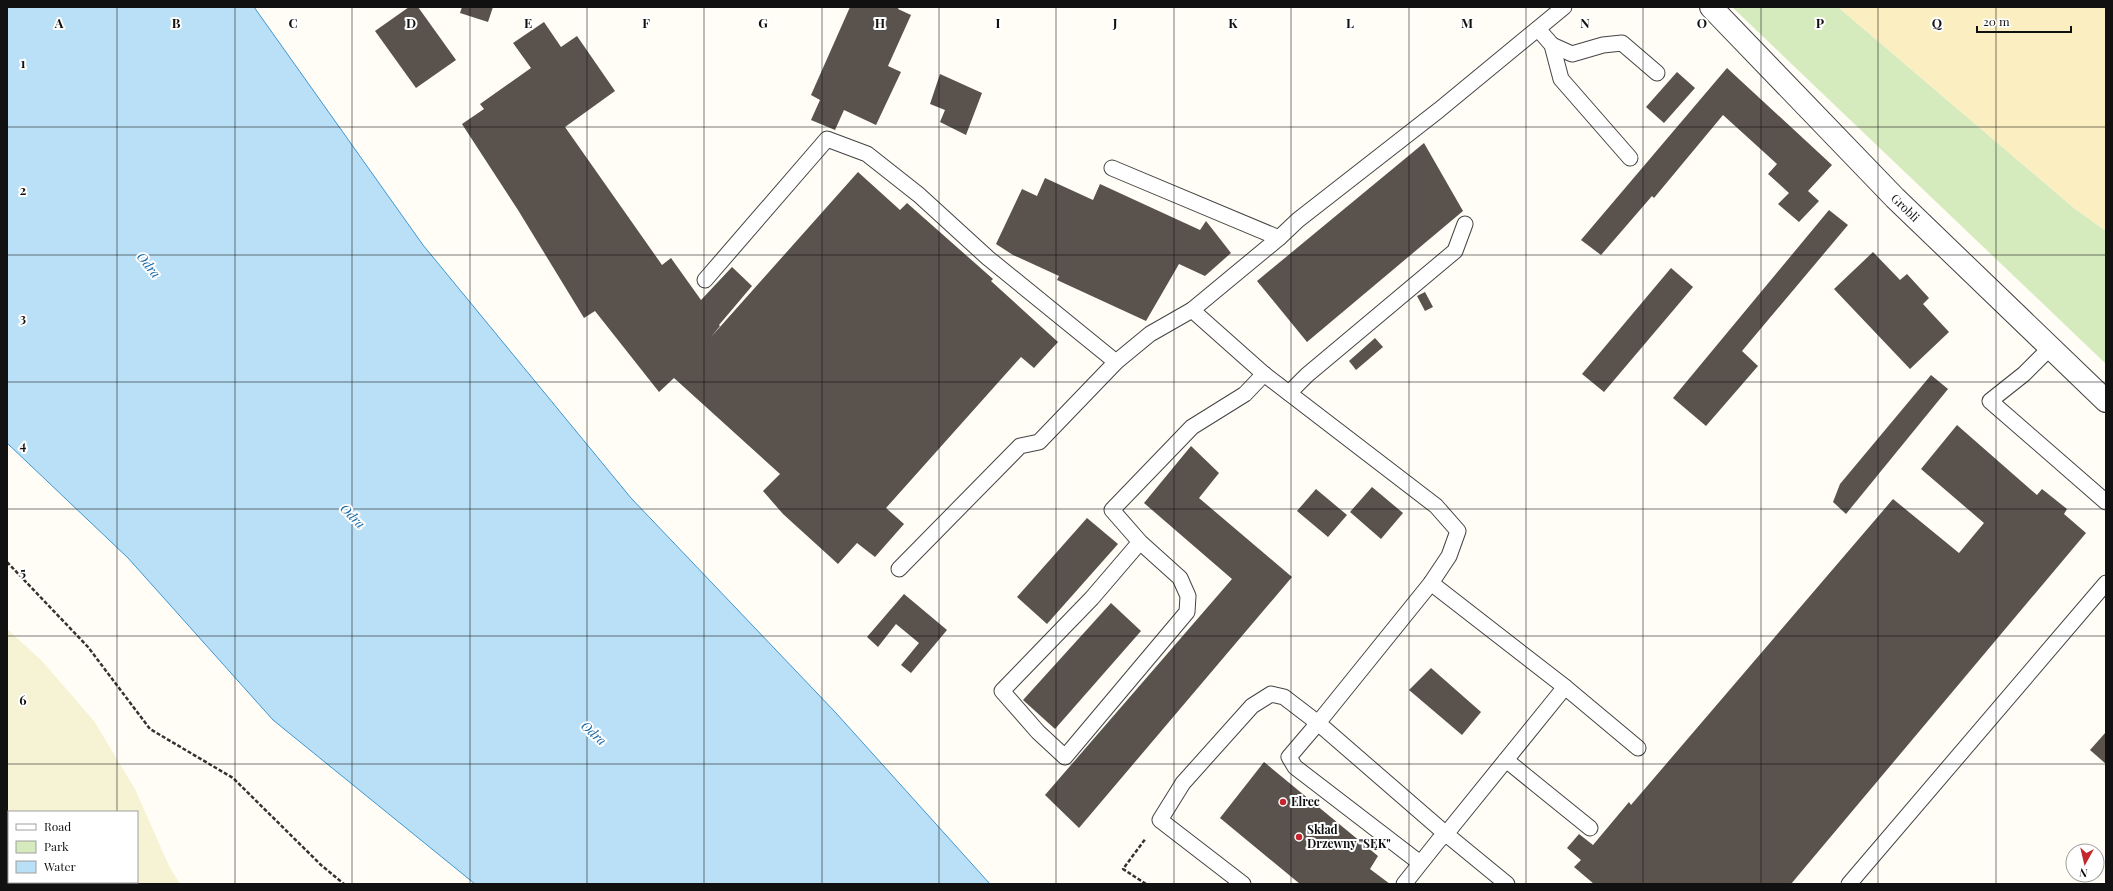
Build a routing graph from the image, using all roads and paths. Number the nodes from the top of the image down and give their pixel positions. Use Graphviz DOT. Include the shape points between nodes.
graph roads {
  1 [pos="1564,7"];
  2 [pos="1711,7"];
  3 [pos="1538,29"];
  4 [pos="1552,45"];
  5 [pos="1657,73"];
  6 [pos="1630,158"];
  7 [pos="1112,168"];
  8 [pos="1466,224"];
  9 [pos="1279,238"];
  10 [pos="705,280"];
  11 [pos="1192,310"];
  12 [pos="2051,347"];
  13 [pos="1116,362"];
  14 [pos="1264,374"];
  15 [pos="1289,393"];
  16 [pos="2106,401"];
  17 [pos="2106,502"];
  18 [pos="1140,542"];
  19 [pos="7,562"];
  20 [pos="898,569"];
  21 [pos="1431,583"];
  22 [pos="2106,583"];
  23 [pos="1565,687"];
  24 [pos="1318,723"];
  25 [pos="1638,748"];
  26 [pos="1506,760"];
  27 [pos="1160,820"];
  28 [pos="1590,828"];
  29 [pos="1446,834"];
  30 [pos="1420,863"];
  31 [pos="344,884"];
  32 [pos="1146,884"];
  33 [pos="1242,884"];
  34 [pos="1404,884"];
  35 [pos="1507,884"];
  36 [pos="1849,884"];
  1 -- 3 [label="lane"];
  2 -- 12 [label="street, Grobli" via="1895,198"];
  3 -- 4 [label="lane"];
  3 -- 9 [label="lane" via="1298,220"];
  4 -- 5 [label="lane" via="1572,54 1603,45 1622,43"];
  4 -- 6 [label="lane" via="1561,79"];
  7 -- 9 [label="lane"];
  8 -- 15 [label="lane" via="1455,251"];
  9 -- 11 [label="lane"];
  10 -- 13 [label="lane" via="827,138 867,154 919,195 988,258"];
  11 -- 13 [label="lane" via="1150,334"];
  11 -- 14 [label="lane"];
  12 -- 16 [label="street, Grobli"];
  12 -- 17 [label="lane" via="2024,374 1990,401"];
  13 -- 20 [label="lane" via="1039,442 1020,446"];
  14 -- 15 [label="lane"];
  14 -- 18 [label="lane" via="1245,394 1192,427 1112,510"];
  15 -- 21 [label="lane" via="1436,506 1458,531 1449,556"];
  18 -- 18 [label="lane" via="1092,598 1002,691 1038,732 1065,757 1187,612 1188,596 1180,578"];
  19 -- 31 [label="path" via="88,647 150,730 233,778 321,865"];
  21 -- 23 [label="lane"];
  21 -- 24 [label="lane"];
  22 -- 36 [label="lane"];
  23 -- 25 [label="lane"];
  23 -- 26 [label="lane"];
  24 -- 27 [label="lane" via="1284,697 1271,694 1252,706 1183,783"];
  24 -- 29 [label="lane"];
  24 -- 30 [label="lane" via="1289,757 1295,767"];
  26 -- 28 [label="lane"];
  26 -- 29 [label="lane"];
  27 -- 32 [label="path" via="1123,869"];
  27 -- 33 [label="lane"];
  29 -- 30 [label="lane"];
  29 -- 35 [label="lane"];
  30 -- 34 [label="lane"];
}
